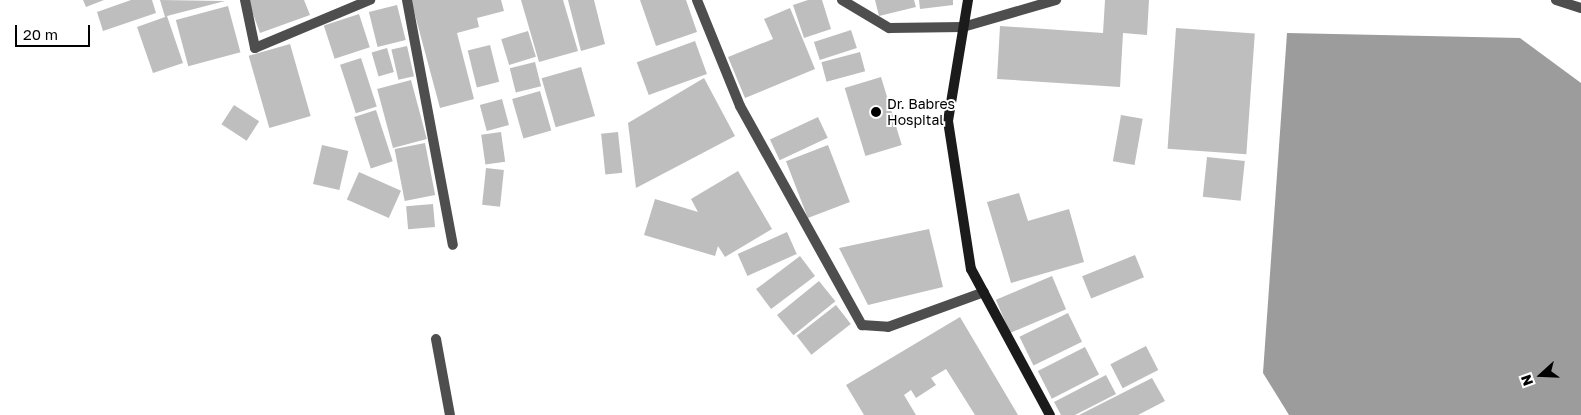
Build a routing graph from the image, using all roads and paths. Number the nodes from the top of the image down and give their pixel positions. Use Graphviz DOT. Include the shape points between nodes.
graph roads {
  1 [pos="245,0"];
  2 [pos="370,0"];
  3 [pos="408,0"];
  4 [pos="697,0"];
  5 [pos="842,0"];
  6 [pos="968,0"];
  7 [pos="1056,0"];
  8 [pos="1556,0"];
  9 [pos="1581,8"];
  10 [pos="963,27"];
  11 [pos="453,245"];
  12 [pos="984,292"];
  13 [pos="436,338"];
  14 [pos="450,415"];
  15 [pos="1050,415"];
  1 -- 2 [label="street" via="254,48"];
  3 -- 11 [label="street"];
  4 -- 12 [label="street" via="740,106 862,324 888,327"];
  5 -- 10 [label="street" via="890,28"];
  6 -- 10 [label="street"];
  7 -- 10 [label="street"];
  8 -- 9 [label="street"];
  10 -- 12 [label="street" via="948,121 971,269"];
  12 -- 15 [label="street"];
  13 -- 14 [label="street"];
}
